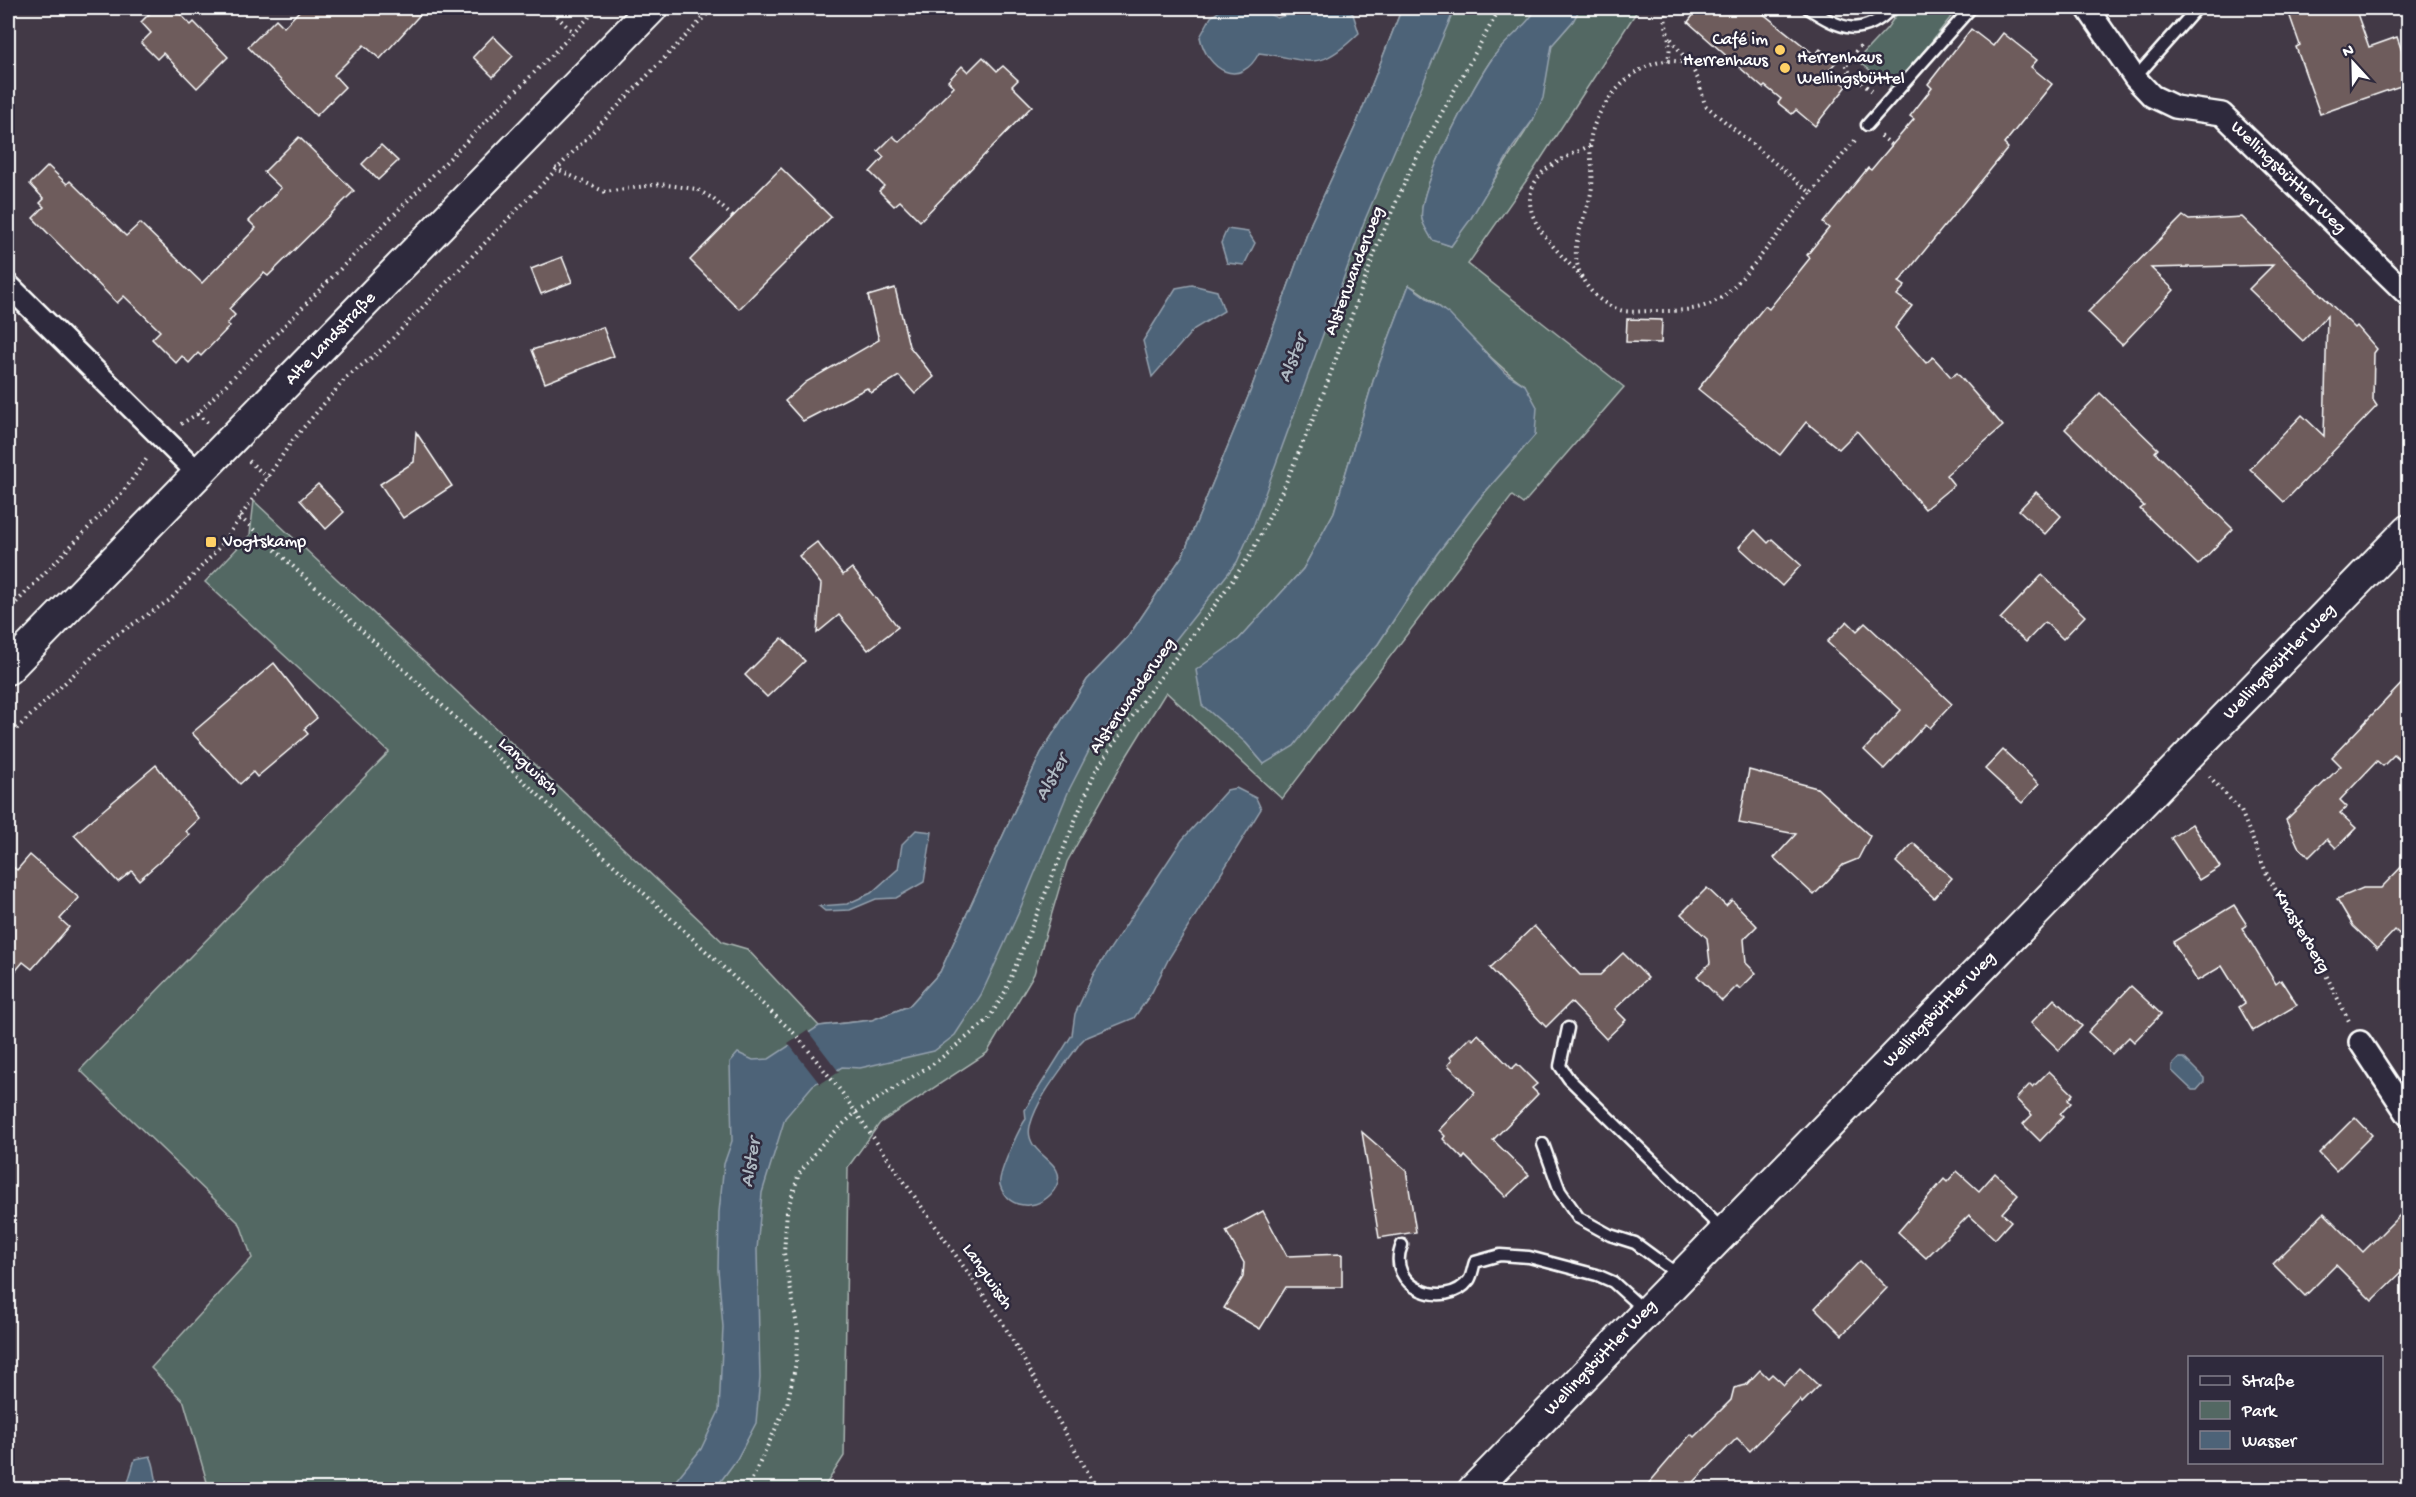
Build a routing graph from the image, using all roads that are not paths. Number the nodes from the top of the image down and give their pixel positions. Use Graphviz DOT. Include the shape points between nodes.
graph roads {
  1 [pos="652,8"];
  2 [pos="1808,8"];
  3 [pos="1892,8"];
  4 [pos="1971,8"];
  5 [pos="2087,8"];
  6 [pos="2197,8"];
  7 [pos="2135,78"];
  8 [pos="1867,125"];
  9 [pos="8,285"];
  10 [pos="2409,295"];
  11 [pos="200,475"];
  12 [pos="2409,530"];
  13 [pos="8,669"];
  14 [pos="1568,1028"];
  15 [pos="2360,1042"];
  16 [pos="2409,1115"];
  17 [pos="1543,1144"];
  18 [pos="1724,1232"];
  19 [pos="1402,1245"];
  20 [pos="1681,1276"];
  21 [pos="1646,1312"];
  22 [pos="1473,1490"];
  1 -- 11 [label="main road, Alte Landstraße"];
  2 -- 3 [label="lane" via="1846,29 1873,26"];
  4 -- 8 [label="lane"];
  5 -- 7 [label="street, Wellingsbüttler Weg"];
  6 -- 7 [label="lane"];
  7 -- 10 [label="street, Wellingsbüttler Weg" via="2152,96 2175,107 2222,114"];
  9 -- 11 [label="street"];
  11 -- 13 [label="main road, Alte Landstraße"];
  12 -- 18 [label="main road, Wellingsbüttler Weg"];
  14 -- 18 [label="lane" via="1560,1066 1569,1079"];
  15 -- 16 [label="street"];
  17 -- 20 [label="lane" via="1560,1191 1579,1218 1635,1243"];
  18 -- 20 [label="main road, Wellingsbüttler Weg"];
  19 -- 21 [label="lane" via="1398,1264 1407,1283 1430,1293 1456,1290 1469,1280 1475,1262 1500,1255 1528,1257 1605,1278"];
  20 -- 21 [label="main road, Wellingsbüttler Weg"];
  21 -- 22 [label="main road, Wellingsbüttler Weg"];
}
